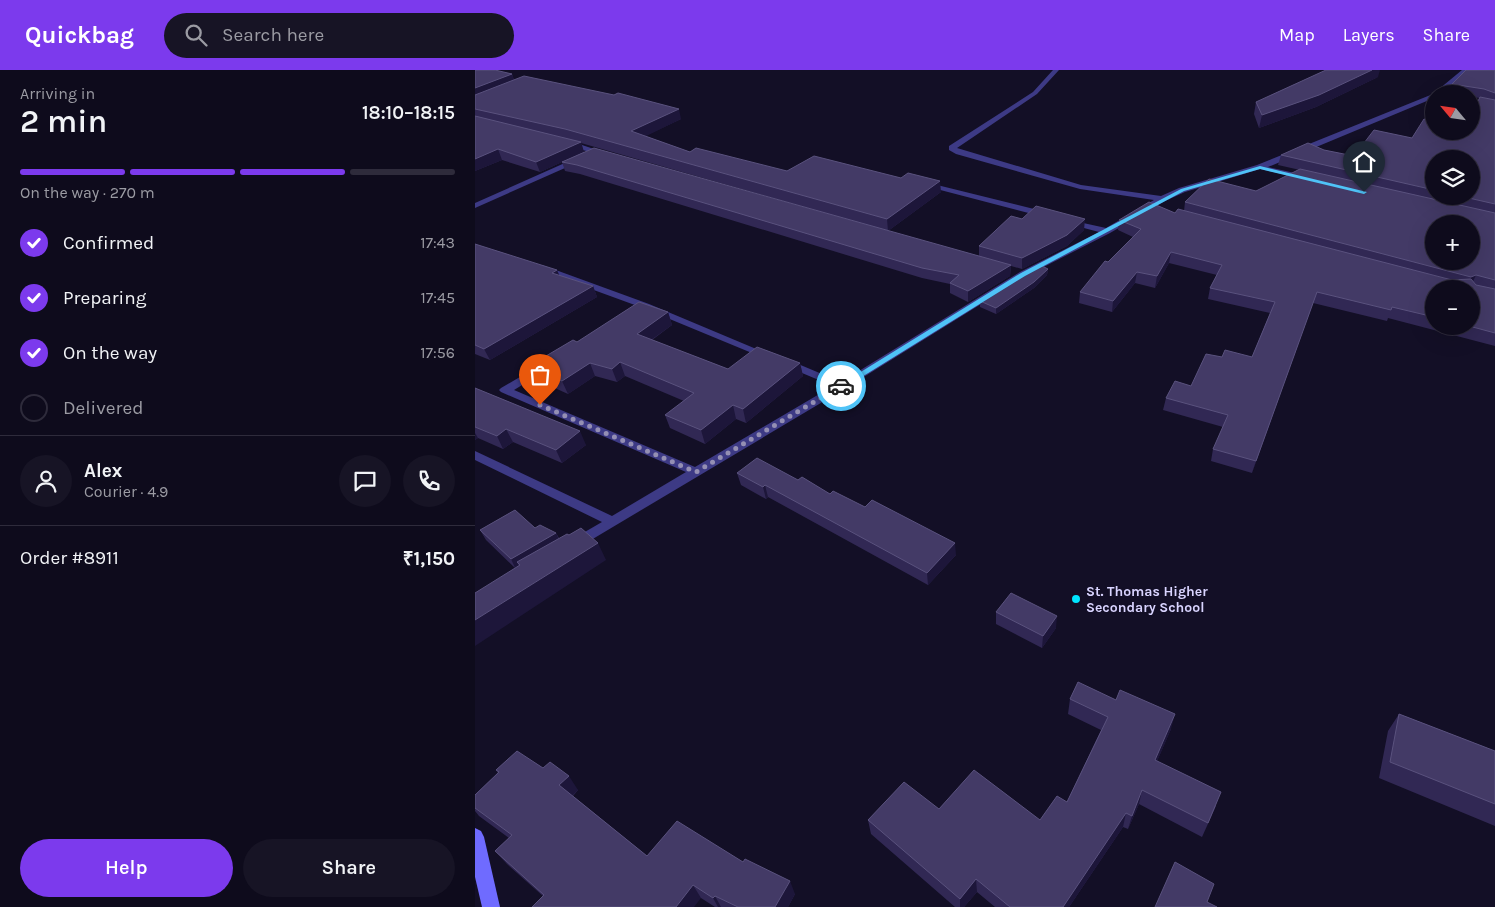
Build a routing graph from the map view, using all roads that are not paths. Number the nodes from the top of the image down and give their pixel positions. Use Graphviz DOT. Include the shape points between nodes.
graph roads {
  1 [pos="1056,70"];
  2 [pos="1466,70"];
  3 [pos="1447,85"];
  4 [pos="1425,99"];
  5 [pos="1480,104"];
  6 [pos="1495,106"];
  7 [pos="555,140"];
  8 [pos="597,152"];
  9 [pos="616,157"];
  10 [pos="1260,167"];
  11 [pos="1316,180"];
  12 [pos="928,184"];
  13 [pos="1162,199"];
  14 [pos="475,206"];
  15 [pos="1147,207"];
  16 [pos="1165,212"];
  17 [pos="1107,231"];
  18 [pos="530,263"];
  19 [pos="646,306"];
  20 [pos="630,316"];
  21 [pos="555,361"];
  22 [pos="842,386"];
  23 [pos="475,455"];
  24 [pos="696,472"];
  25 [pos="612,521"];
  26 [pos="562,551"];
  27 [pos="475,838"];
  28 [pos="491,907"];
  1 -- 13 [label="street" via="1035,93 952,148 1080,187"];
  2 -- 3 [label="street"];
  4 -- 10 [label="street"];
  5 -- 6 [label="street"];
  7 -- 8 [label="street"];
  8 -- 9 [label="street"];
  8 -- 14 [label="street"];
  10 -- 11 [label="street"];
  10 -- 13 [label="street"];
  12 -- 17 [label="street"];
  13 -- 15 [label="street"];
  15 -- 16 [label="street"];
  15 -- 17 [label="street"];
  17 -- 22 [label="street" via="1018,273"];
  18 -- 19 [label="street"];
  19 -- 20 [label="street"];
  19 -- 22 [label="street"];
  21 -- 24 [label="street" via="505,390"];
  22 -- 24 [label="street"];
  23 -- 25 [label="street"];
  24 -- 25 [label="street"];
  25 -- 26 [label="street"];
  27 -- 28 [label="street"];
}
